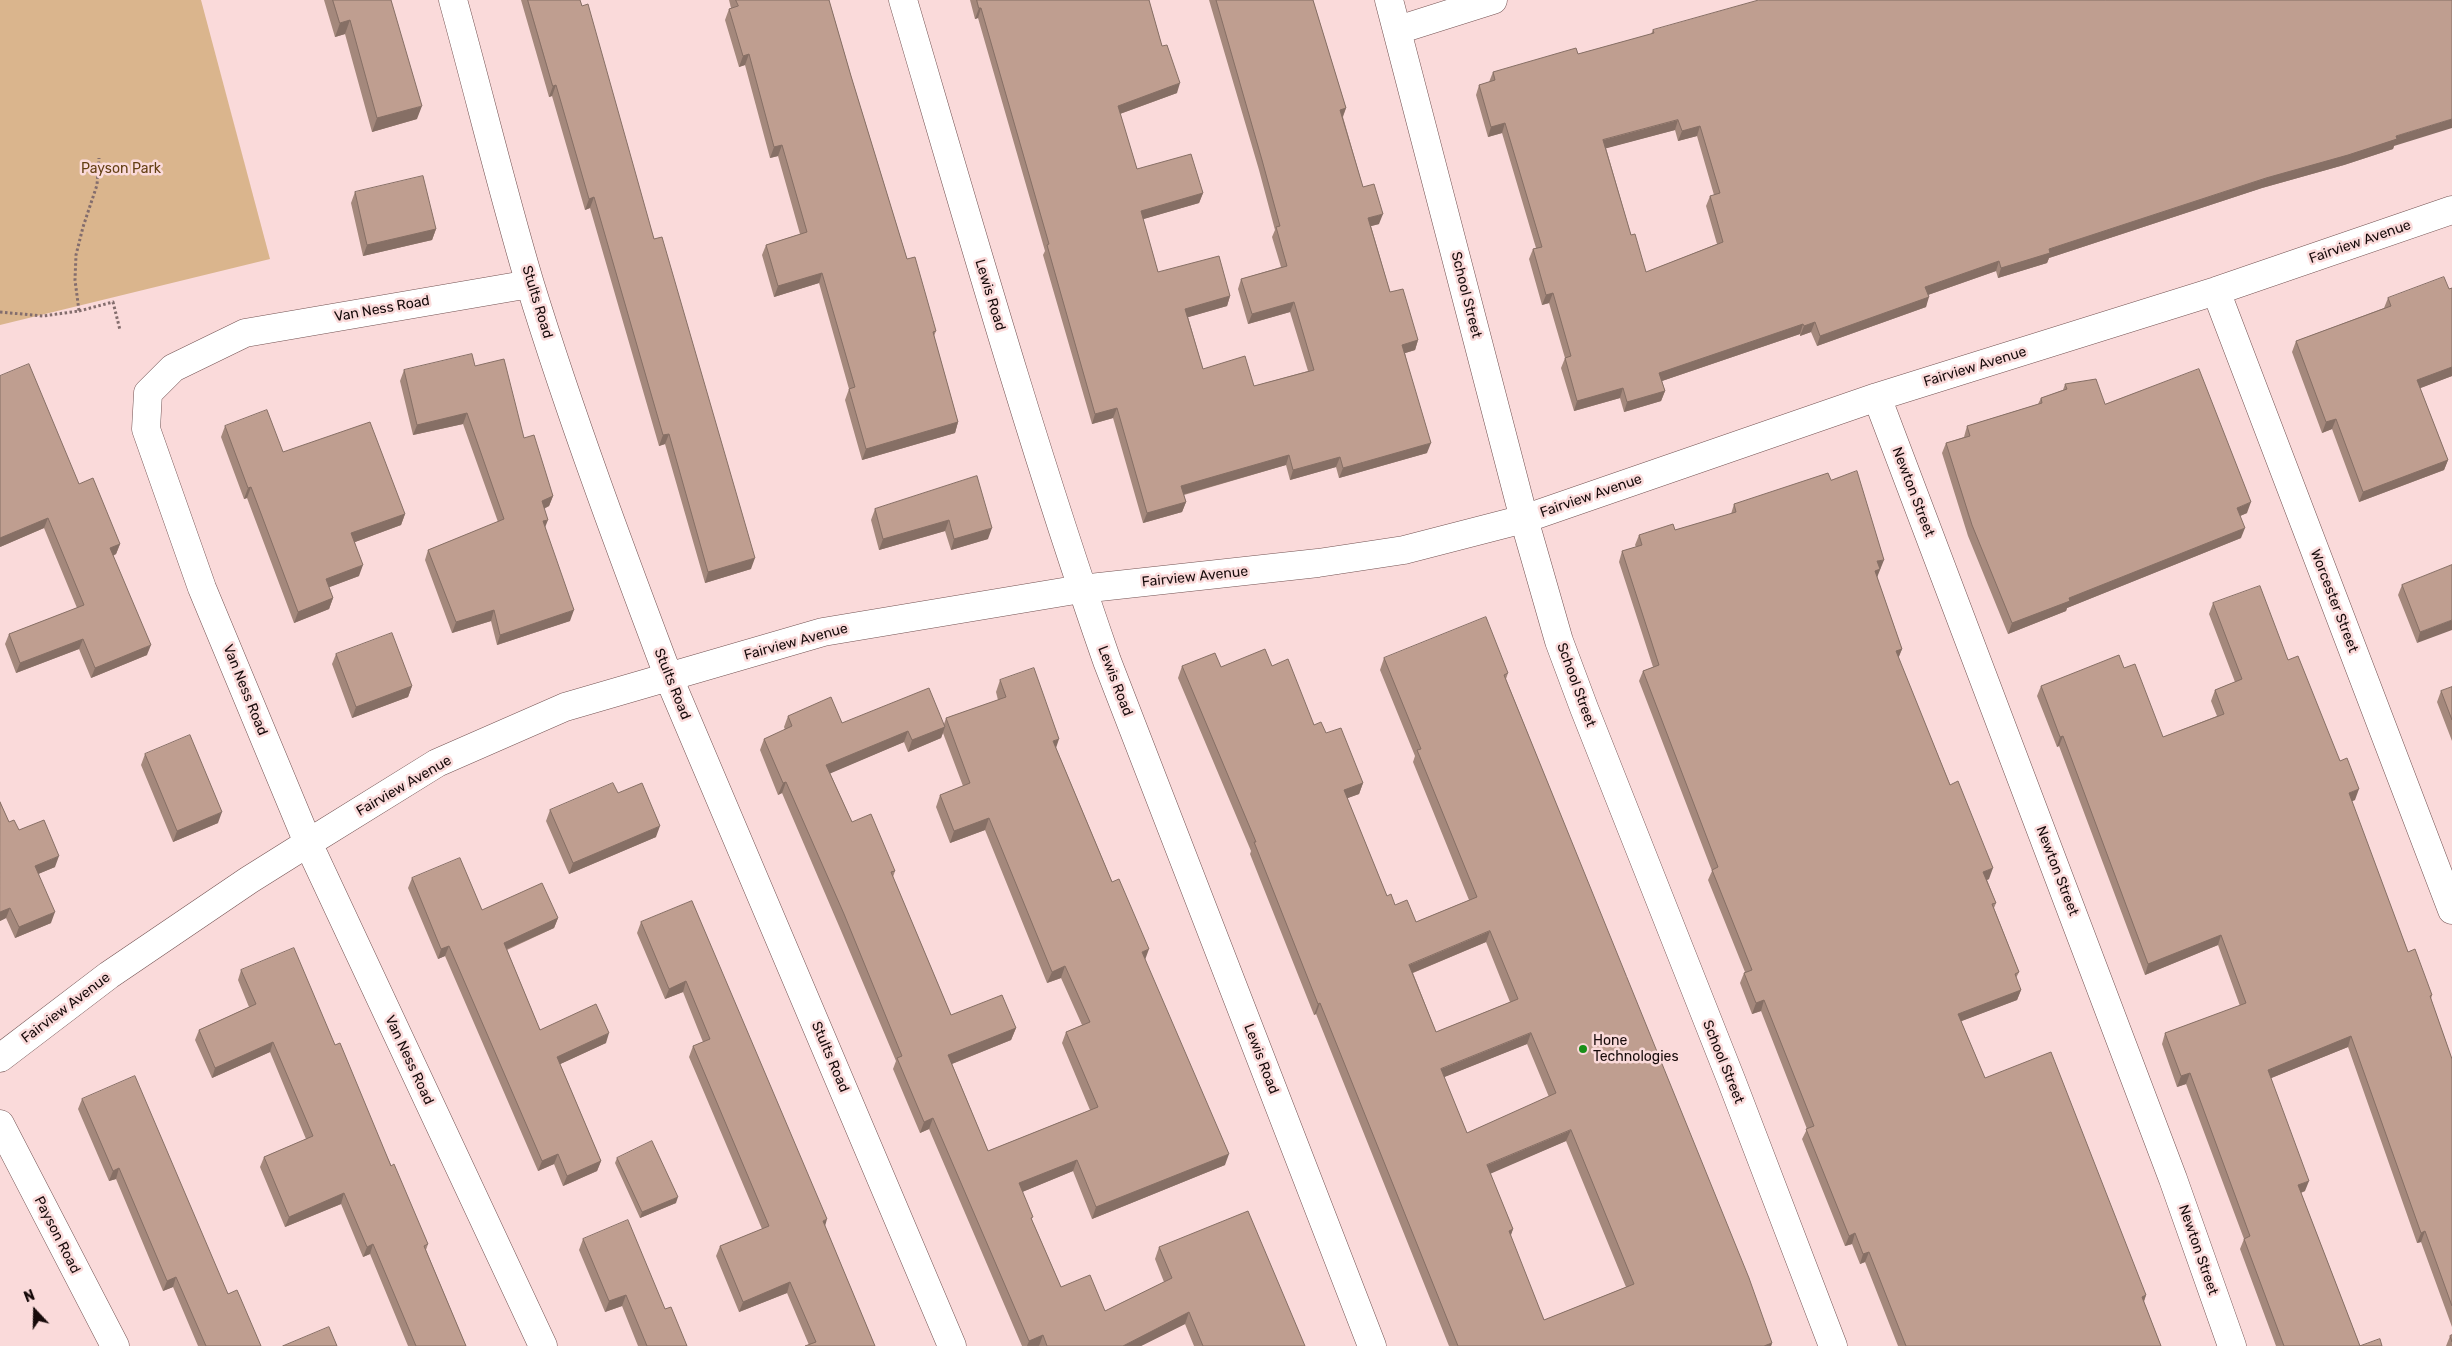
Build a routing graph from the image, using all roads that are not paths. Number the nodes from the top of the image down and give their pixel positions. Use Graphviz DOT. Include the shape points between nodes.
graph roads {
  1 [pos="453,0"];
  2 [pos="902,0"];
  3 [pos="1389,0"];
  4 [pos="1493,0"];
  5 [pos="1398,30"];
  6 [pos="2452,210"];
  7 [pos="530,284"];
  8 [pos="2216,291"];
  9 [pos="1877,397"];
  10 [pos="1524,519"];
  11 [pos="1081,589"];
  12 [pos="669,678"];
  13 [pos="308,843"];
  14 [pos="2452,910"];
  15 [pos="0,1058"];
  16 [pos="0,1124"];
  17 [pos="115,1346"];
  18 [pos="544,1346"];
  19 [pos="952,1346"];
  20 [pos="1372,1346"];
  21 [pos="1833,1346"];
  22 [pos="2232,1346"];
  1 -- 7 [label="street, Stults Road"];
  2 -- 11 [label="street, Lewis Road"];
  3 -- 5 [label="street, School Street"];
  4 -- 5 [label="street"];
  5 -- 10 [label="street, School Street"];
  6 -- 8 [label="street, Fairview Avenue"];
  7 -- 12 [label="street, Stults Road" via="578,430"];
  7 -- 13 [label="street, Van Ness Road" via="245,333 173,368 148,393 146,429 202,588"];
  8 -- 9 [label="street, Fairview Avenue"];
  8 -- 14 [label="street, Worcester Street"];
  9 -- 10 [label="street, Fairview Avenue"];
  9 -- 22 [label="street, Newton Street" via="2173,1178"];
  10 -- 11 [label="street, Fairview Avenue" via="1404,550 1318,564"];
  10 -- 21 [label="street, School Street" via="1559,641 1584,708"];
  11 -- 12 [label="street, Fairview Avenue" via="823,632"];
  11 -- 20 [label="street, Lewis Road"];
  12 -- 13 [label="street, Fairview Avenue" via="565,707 437,763"];
  12 -- 19 [label="street, Stults Road"];
  13 -- 15 [label="street, Fairview Avenue" via="109,976"];
  13 -- 18 [label="street, Van Ness Road"];
  16 -- 17 [label="street, Payson Road"];
}
